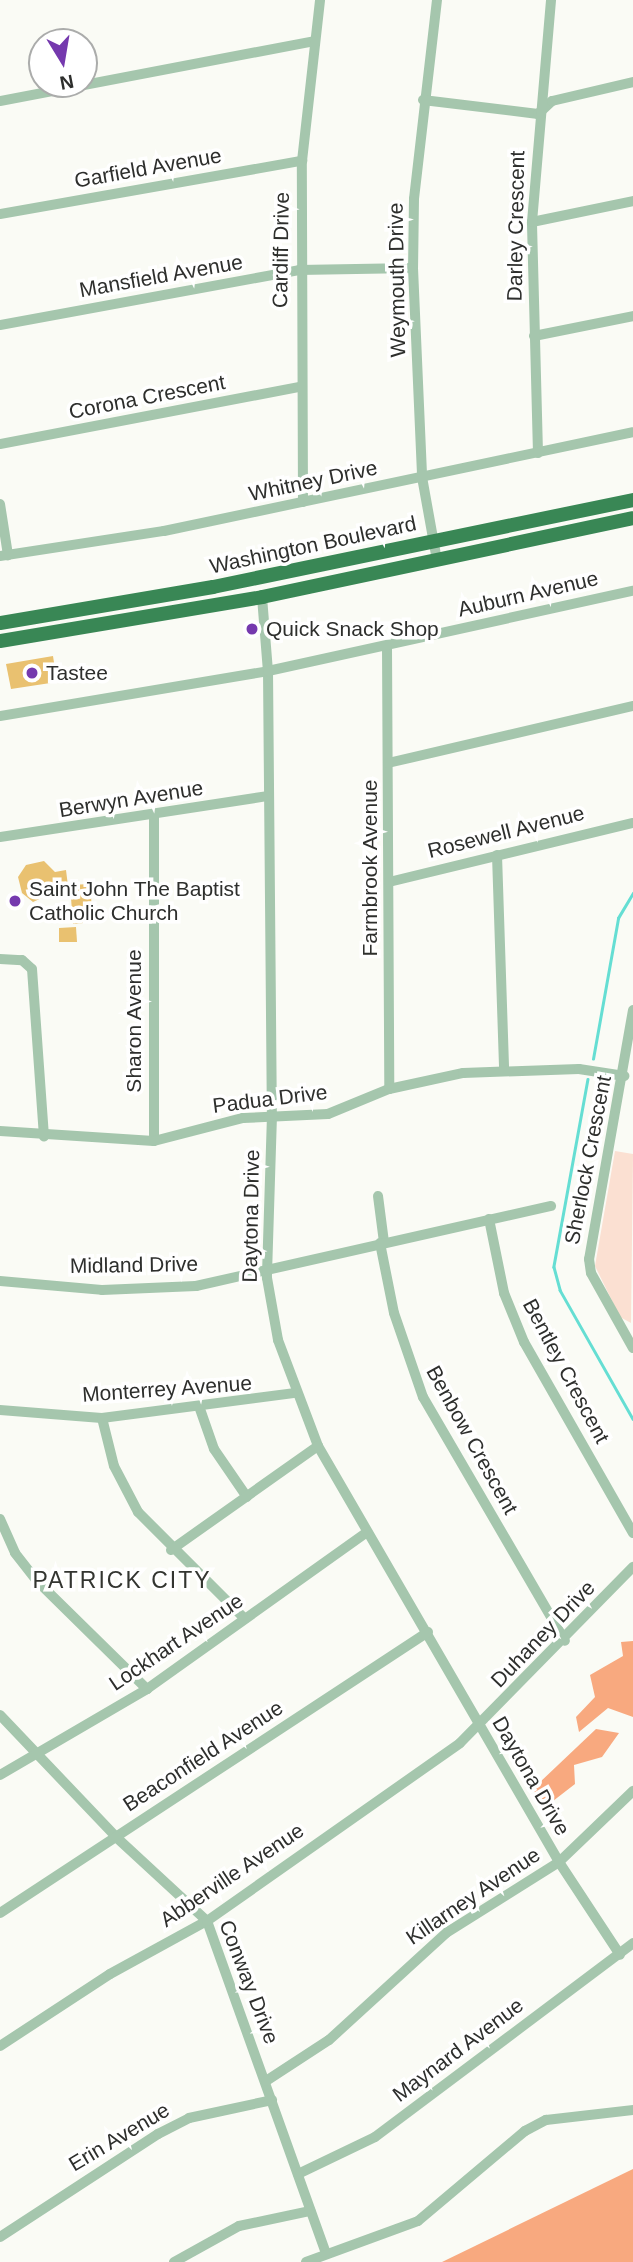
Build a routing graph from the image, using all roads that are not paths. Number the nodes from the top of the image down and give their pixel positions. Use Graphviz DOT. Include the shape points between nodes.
graph roads {
  1 [pos="320,0"];
  2 [pos="437,0"];
  3 [pos="551,0"];
  4 [pos="314,41"];
  5 [pos="633,82"];
  6 [pos="423,100"];
  7 [pos="0,101"];
  8 [pos="538,114"];
  9 [pos="302,161"];
  10 [pos="633,201"];
  11 [pos="0,214"];
  12 [pos="532,222"];
  13 [pos="413,268"];
  14 [pos="299,270"];
  15 [pos="633,316"];
  16 [pos="0,325"];
  17 [pos="534,336"];
  18 [pos="300,387"];
  19 [pos="633,432"];
  20 [pos="0,444"];
  21 [pos="538,453"];
  22 [pos="422,477"];
  23 [pos="633,499"];
  24 [pos="303,502"];
  25 [pos="0,504"];
  26 [pos="633,517"];
  27 [pos="433,541"];
  28 [pos="4,555"];
  29 [pos="437,560"];
  30 [pos="633,591"];
  31 [pos="262,597"];
  32 [pos="0,623"];
  33 [pos="0,641"];
  34 [pos="387,647"];
  35 [pos="268,671"];
  36 [pos="633,706"];
  37 [pos="0,716"];
  38 [pos="388,763"];
  39 [pos="267,796"];
  40 [pos="153,816"];
  41 [pos="633,823"];
  42 [pos="0,837"];
  43 [pos="497,855"];
  44 [pos="389,882"];
  45 [pos="0,959"];
  46 [pos="633,1010"];
  47 [pos="504,1068"];
  48 [pos="624,1076"];
  49 [pos="389,1089"];
  50 [pos="272,1115"];
  51 [pos="0,1131"];
  52 [pos="44,1136"];
  53 [pos="154,1141"];
  54 [pos="378,1196"];
  55 [pos="551,1206"];
  56 [pos="489,1219"];
  57 [pos="382,1242"];
  58 [pos="267,1267"];
  59 [pos="0,1281"];
  60 [pos="629,1332"];
  61 [pos="633,1349"];
  62 [pos="295,1393"];
  63 [pos="200,1409"];
  64 [pos="0,1410"];
  65 [pos="102,1418"];
  66 [pos="318,1446"];
  67 [pos="247,1497"];
  68 [pos="0,1518"];
  69 [pos="368,1532"];
  70 [pos="633,1532"];
  71 [pos="171,1549"];
  72 [pos="633,1567"];
  73 [pos="246,1619"];
  74 [pos="428,1632"];
  75 [pos="565,1642"];
  76 [pos="147,1689"];
  77 [pos="0,1715"];
  78 [pos="479,1726"];
  79 [pos="34,1753"];
  80 [pos="0,1775"];
  81 [pos="633,1791"];
  82 [pos="116,1837"];
  83 [pos="559,1862"];
  84 [pos="0,1913"];
  85 [pos="207,1921"];
  86 [pos="633,1943"];
  87 [pos="620,1955"];
  88 [pos="0,2046"];
  89 [pos="266,2081"];
  90 [pos="272,2100"];
  91 [pos="633,2110"];
  92 [pos="298,2174"];
  93 [pos="310,2211"];
  94 [pos="0,2237"];
  95 [pos="326,2253"];
  96 [pos="174,2262"];
  97 [pos="306,2262"];
  1 -- 4 [label="street, Cardiff Drive"];
  2 -- 6 [label="street, Weymouth Drive"];
  3 -- 8 [label="street, Darley Crescent"];
  4 -- 7 [label="street"];
  4 -- 9 [label="street, Cardiff Drive"];
  5 -- 8 [label="street" via="552,101"];
  6 -- 8 [label="street"];
  6 -- 13 [label="street, Weymouth Drive"];
  8 -- 12 [label="street, Darley Crescent"];
  9 -- 11 [label="street, Garfield Avenue"];
  9 -- 14 [label="street, Cardiff Drive"];
  10 -- 12 [label="street"];
  12 -- 17 [label="street, Darley Crescent"];
  13 -- 14 [label="street, Mansfield Avenue"];
  13 -- 22 [label="street, Weymouth Drive"];
  14 -- 16 [label="street, Mansfield Avenue"];
  14 -- 18 [label="street, Cardiff Drive"];
  15 -- 17 [label="street"];
  17 -- 21 [label="street, Darley Crescent"];
  18 -- 20 [label="street, Corona Crescent"];
  18 -- 24 [label="street, Cardiff Drive"];
  19 -- 21 [label="street, Whitney Drive"];
  21 -- 22 [label="street, Whitney Drive"];
  22 -- 24 [label="street, Whitney Drive"];
  22 -- 27 [label="street, Weymouth Drive"];
  23 -- 27 [label="highway, Washington Boulevard"];
  24 -- 28 [label="street, Whitney Drive" via="164,531"];
  25 -- 28 [label="street"];
  26 -- 29 [label="highway, Washington Boulevard"];
  27 -- 29 [label="street, Weymouth Drive"];
  27 -- 32 [label="highway, Washington Boulevard" via="72,614"];
  29 -- 31 [label="highway, Washington Boulevard"];
  30 -- 34 [label="street, Auburn Avenue"];
  31 -- 33 [label="highway, Washington Boulevard"];
  31 -- 35 [label="street, Daytona Drive"];
  34 -- 35 [label="street, Auburn Avenue"];
  34 -- 38 [label="street, Farmbrook Avenue"];
  35 -- 37 [label="street, Auburn Avenue"];
  35 -- 39 [label="street, Daytona Drive"];
  36 -- 38 [label="street"];
  38 -- 44 [label="street, Farmbrook Avenue"];
  39 -- 40 [label="street, Berwyn Avenue"];
  39 -- 50 [label="street, Daytona Drive"];
  40 -- 42 [label="street, Berwyn Avenue"];
  40 -- 53 [label="street, Sharon Avenue"];
  41 -- 43 [label="street, Rosewell Avenue"];
  43 -- 44 [label="street, Rosewell Avenue"];
  43 -- 47 [label="street"];
  44 -- 49 [label="street, Farmbrook Avenue"];
  45 -- 52 [label="street" via="22,961 32,969"];
  46 -- 48 [label="street, Sherlock Crescent"];
  47 -- 48 [label="street, Padua Drive"];
  47 -- 49 [label="street, Padua Drive"];
  48 -- 60 [label="street, Sherlock Crescent" via="589,1259 591,1273"];
  49 -- 50 [label="street, Padua Drive" via="328,1114"];
  50 -- 53 [label="street, Padua Drive"];
  50 -- 58 [label="street, Daytona Drive"];
  51 -- 52 [label="street, Padua Drive"];
  52 -- 53 [label="street, Padua Drive"];
  54 -- 57 [label="street, Benbow Crescent"];
  55 -- 56 [label="street, Midland Drive"];
  56 -- 57 [label="street, Midland Drive"];
  56 -- 70 [label="street, Bentley Crescent" via="513,1317"];
  57 -- 58 [label="street, Midland Drive"];
  57 -- 75 [label="street, Benbow Crescent" via="394,1313 423,1397"];
  58 -- 59 [label="street, Midland Drive" via="196,1286 102,1290"];
  58 -- 62 [label="street, Daytona Drive" via="278,1340"];
  60 -- 61 [label="street, Sherlock Crescent"];
  62 -- 63 [label="street, Monterrey Avenue"];
  62 -- 66 [label="street, Daytona Drive"];
  63 -- 65 [label="street, Monterrey Avenue"];
  63 -- 67 [label="street" via="214,1449"];
  64 -- 65 [label="street, Monterrey Avenue"];
  65 -- 71 [label="street" via="114,1466 138,1511"];
  66 -- 67 [label="street"];
  66 -- 69 [label="street, Daytona Drive"];
  67 -- 71 [label="street"];
  68 -- 76 [label="street" via="15,1553 36,1580"];
  69 -- 73 [label="street, Lockhart Avenue"];
  69 -- 74 [label="street, Daytona Drive"];
  71 -- 73 [label="street"];
  72 -- 75 [label="street, Duhaney Drive"];
  73 -- 76 [label="street, Lockhart Avenue"];
  74 -- 78 [label="street, Daytona Drive"];
  74 -- 82 [label="street, Beaconfield Avenue"];
  75 -- 78 [label="street, Duhaney Drive"];
  76 -- 79 [label="street, Lockhart Avenue"];
  77 -- 79 [label="street, Conway Drive"];
  78 -- 83 [label="street, Daytona Drive"];
  78 -- 85 [label="street, Abberville Avenue"];
  79 -- 80 [label="street, Lockhart Avenue"];
  79 -- 82 [label="street, Conway Drive"];
  81 -- 83 [label="street, Killarney Avenue"];
  82 -- 84 [label="street, Beaconfield Avenue"];
  82 -- 85 [label="street, Conway Drive"];
  83 -- 87 [label="street, Daytona Drive"];
  83 -- 89 [label="street, Killarney Avenue" via="446,1933 329,2040"];
  85 -- 88 [label="street, Abberville Avenue" via="110,1974"];
  85 -- 89 [label="street, Conway Drive"];
  86 -- 87 [label="street, Maynard Avenue"];
  87 -- 92 [label="street, Maynard Avenue" via="375,2137"];
  89 -- 90 [label="street, Conway Drive"];
  90 -- 92 [label="street, Conway Drive"];
  90 -- 94 [label="street, Erin Avenue" via="178,2123"];
  91 -- 95 [label="street" via="546,2120 525,2131 418,2221"];
  92 -- 93 [label="street, Conway Drive"];
  93 -- 95 [label="street, Conway Drive"];
  93 -- 96 [label="street" via="239,2226"];
  95 -- 97 [label="street"];
}
